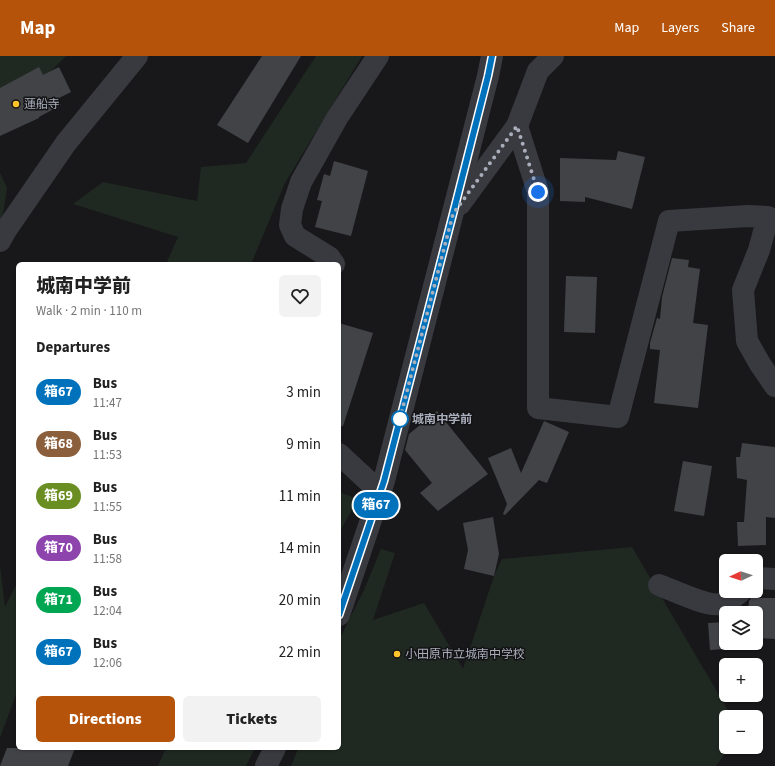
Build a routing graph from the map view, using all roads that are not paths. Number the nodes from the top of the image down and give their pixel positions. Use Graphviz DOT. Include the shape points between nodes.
graph roads {
  1 [pos="137,56"];
  2 [pos="378,56"];
  3 [pos="492,56"];
  4 [pos="554,56"];
  5 [pos="517,126"];
  6 [pos="453,214"];
  7 [pos="2,234"];
  8 [pos="333,262"];
  9 [pos="775,386"];
  10 [pos="341,456"];
  11 [pos="380,492"];
  12 [pos="763,578"];
  13 [pos="775,579"];
  14 [pos="659,585"];
  15 [pos="730,598"];
  16 [pos="341,609"];
  17 [pos="274,750"];
  18 [pos="266,766"];
  1 -- 7 [label="street" via="66,143"];
  2 -- 8 [label="street" via="337,118 301,182 292,209 290,225 295,236 329,256"];
  3 -- 6 [label="street"];
  4 -- 5 [label="street" via="538,71"];
  5 -- 6 [label="street"];
  5 -- 9 [label="street" via="538,192 538,408 618,416 669,221 768,217 759,250 743,290 748,341"];
  6 -- 11 [label="street"];
  10 -- 11 [label="street"];
  11 -- 16 [label="street"];
  12 -- 13 [label="street"];
  14 -- 15 [label="street" via="702,602 719,604"];
  17 -- 18 [label="street"];
}
